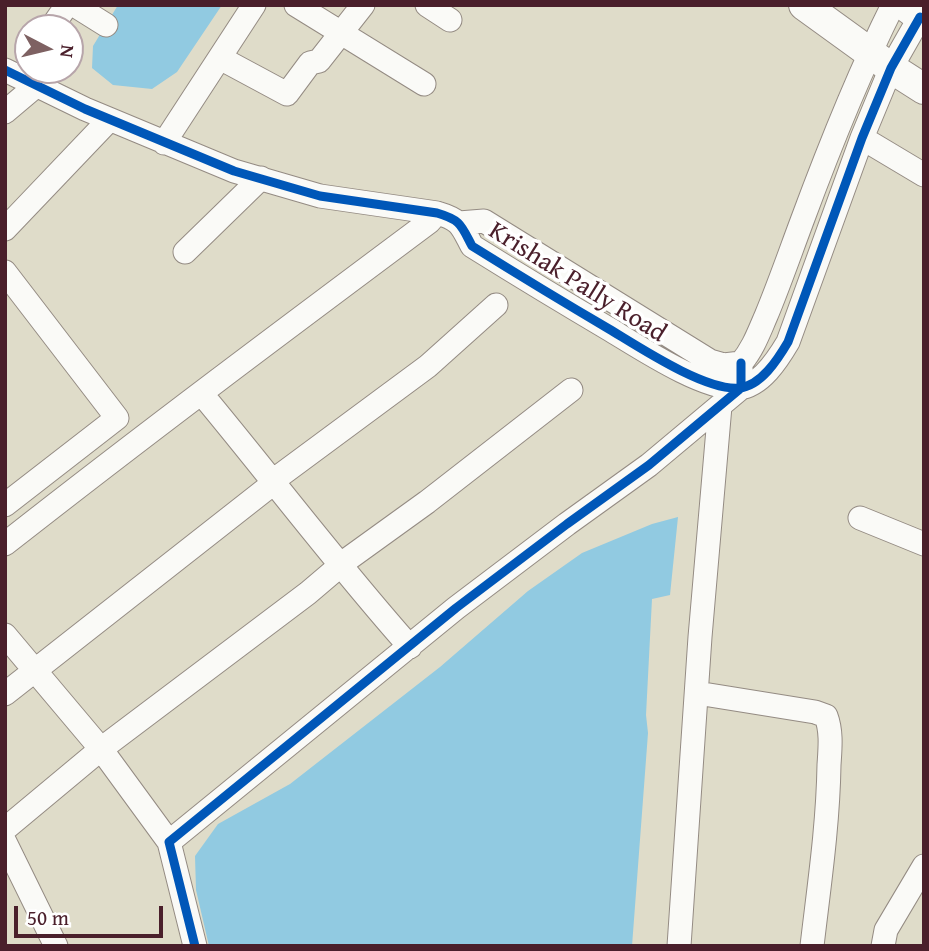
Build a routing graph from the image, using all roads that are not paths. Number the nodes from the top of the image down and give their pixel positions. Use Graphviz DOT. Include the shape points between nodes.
graph roads {
  1 [pos="74,5"];
  2 [pos="254,5"];
  3 [pos="296,5"];
  4 [pos="363,5"];
  5 [pos="427,5"];
  6 [pos="804,5"];
  7 [pos="893,5"];
  8 [pos="916,14"];
  9 [pos="450,20"];
  10 [pos="106,25"];
  11 [pos="342,33"];
  12 [pos="220,58"];
  13 [pos="880,60"];
  14 [pos="17,84"];
  15 [pos="43,84"];
  16 [pos="424,84"];
  17 [pos="924,89"];
  18 [pos="5,112"];
  19 [pos="110,120"];
  20 [pos="862,138"];
  21 [pos="164,143"];
  22 [pos="924,175"];
  23 [pos="261,178"];
  24 [pos="437,213"];
  25 [pos="459,223"];
  26 [pos="5,229"];
  27 [pos="185,252"];
  28 [pos="5,272"];
  29 [pos="496,305"];
  30 [pos="741,363"];
  31 [pos="741,388"];
  32 [pos="571,390"];
  33 [pos="201,393"];
  34 [pos="720,406"];
  35 [pos="94,436"];
  36 [pos="111,461"];
  37 [pos="275,482"];
  38 [pos="5,505"];
  39 [pos="860,518"];
  40 [pos="5,544"];
  41 [pos="924,544"];
  42 [pos="341,566"];
  43 [pos="5,635"];
  44 [pos="410,647"];
  45 [pos="34,670"];
  46 [pos="697,693"];
  47 [pos="5,694"];
  48 [pos="101,749"];
  49 [pos="5,829"];
  50 [pos="5,842"];
  51 [pos="169,842"];
  52 [pos="924,866"];
  53 [pos="55,946"];
  54 [pos="195,946"];
  55 [pos="679,946"];
  56 [pos="812,946"];
  57 [pos="883,946"];
  1 -- 10 [label="street"];
  2 -- 12 [label="street"];
  3 -- 11 [label="street"];
  4 -- 11 [label="street"];
  5 -- 9 [label="street"];
  6 -- 13 [label="main road"];
  7 -- 13 [label="street"];
  8 -- 13 [label="street"];
  11 -- 12 [label="street" via="319,61 310,63 287,94"];
  11 -- 16 [label="street"];
  12 -- 21 [label="street"];
  13 -- 17 [label="main road"];
  13 -- 20 [label="street"];
  13 -- 30 [label="street" via="828,152 772,303"];
  14 -- 18 [label="street"];
  15 -- 19 [label="street, Krishak Pally Road"];
  19 -- 21 [label="street, Krishak Pally Road"];
  19 -- 26 [label="street"];
  20 -- 22 [label="street"];
  20 -- 31 [label="street" via="788,342 763,375"];
  21 -- 23 [label="street, Krishak Pally Road"];
  23 -- 24 [label="street, Krishak Pally Road" via="320,196"];
  23 -- 27 [label="street"];
  24 -- 25 [label="street, Krishak Pally Road"];
  24 -- 33 [label="street"];
  25 -- 30 [label="street, Krishak Pally Road" via="484,221 710,361"];
  25 -- 31 [label="street, Krishak Pally Road" via="472,246 650,354 710,384"];
  28 -- 35 [label="street" via="117,418"];
  29 -- 37 [label="street" via="428,366"];
  30 -- 31 [label="street"];
  31 -- 34 [label="street"];
  32 -- 42 [label="street"];
  33 -- 36 [label="street"];
  33 -- 37 [label="street"];
  34 -- 44 [label="street" via="649,466"];
  34 -- 46 [label="street"];
  35 -- 36 [label="street"];
  35 -- 38 [label="street"];
  36 -- 40 [label="street"];
  37 -- 42 [label="street"];
  37 -- 45 [label="street"];
  39 -- 41 [label="street"];
  42 -- 44 [label="street"];
  42 -- 48 [label="street"];
  43 -- 45 [label="street"];
  44 -- 51 [label="street"];
  45 -- 47 [label="street"];
  45 -- 48 [label="street"];
  46 -- 55 [label="street"];
  46 -- 56 [label="street" via="826,716 829,800"];
  48 -- 49 [label="street"];
  48 -- 51 [label="street"];
  50 -- 53 [label="street"];
  51 -- 54 [label="street"];
  52 -- 57 [label="street" via="886,930"];
}
